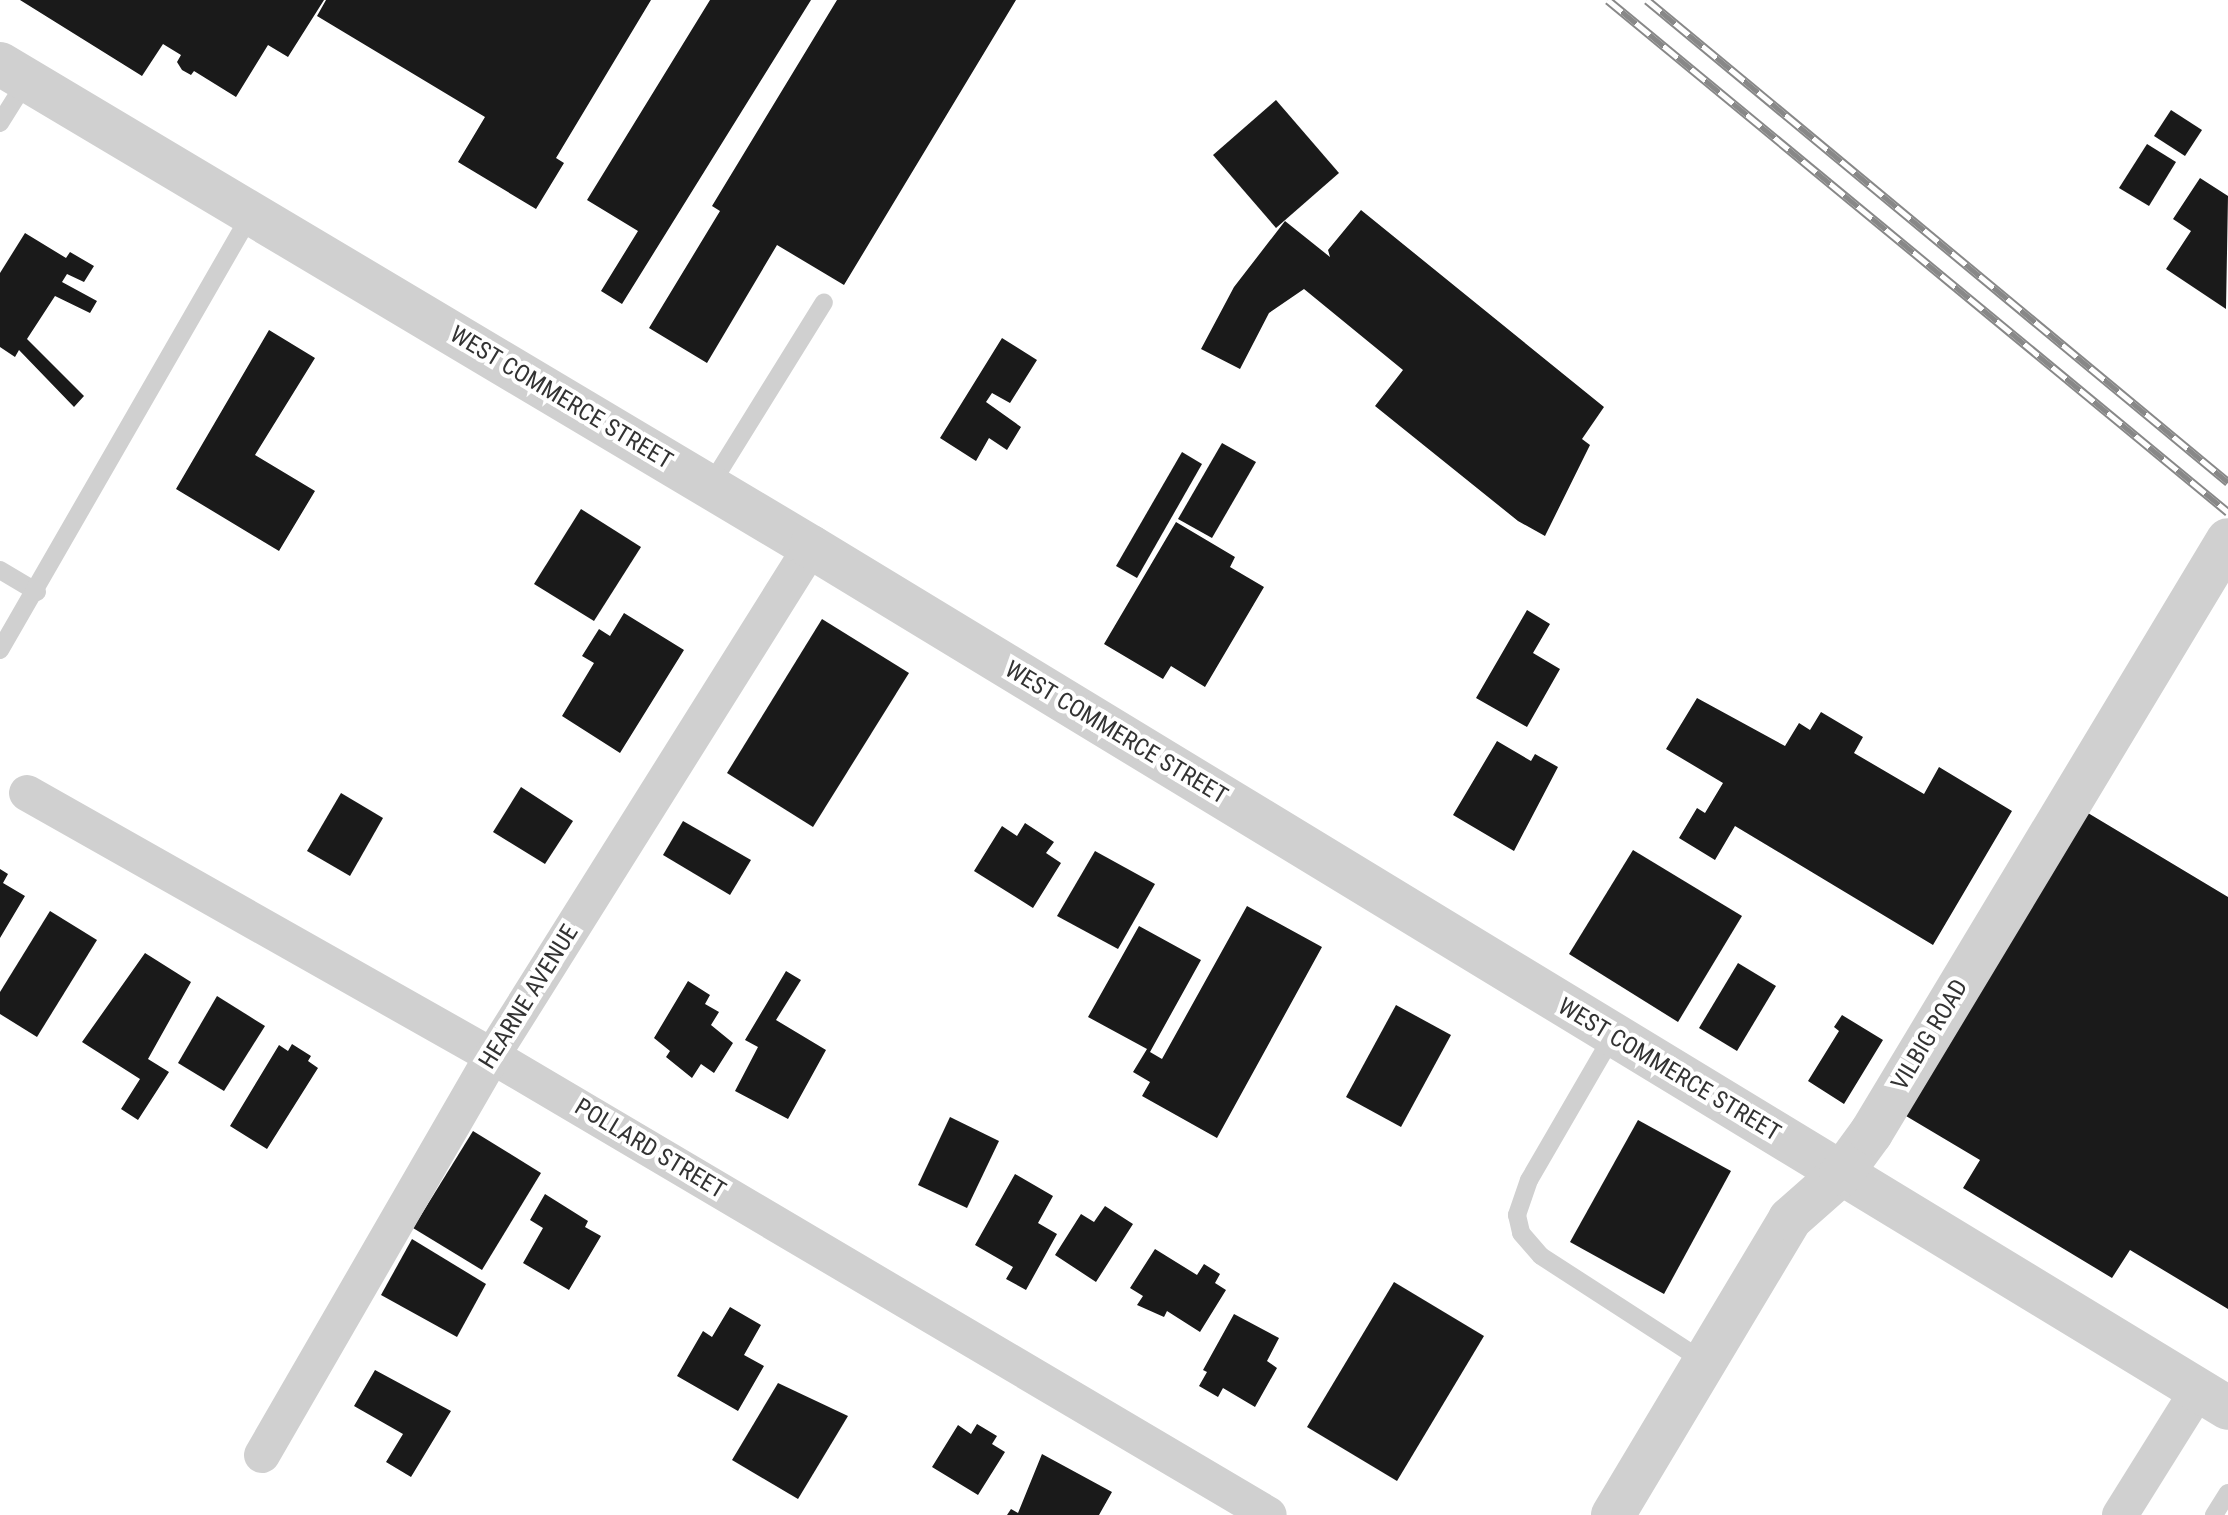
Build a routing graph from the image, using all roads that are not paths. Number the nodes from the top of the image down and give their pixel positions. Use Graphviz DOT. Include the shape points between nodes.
graph roads {
  1 [pos="13,72"];
  2 [pos="0,123"];
  3 [pos="251,214"];
  4 [pos="824,302"];
  5 [pos="710,486"];
  6 [pos="2228,540"];
  7 [pos="811,547"];
  8 [pos="0,570"];
  9 [pos="37,592"];
  10 [pos="0,650"];
  11 [pos="27,793"];
  12 [pos="1612,1037"];
  13 [pos="492,1056"];
  14 [pos="1841,1174"];
  15 [pos="1703,1361"];
  16 [pos="2213,1399"];
  17 [pos="262,1455"];
  18 [pos="2228,1493"];
  19 [pos="1269,1515"];
  20 [pos="1613,1515"];
  21 [pos="2120,1515"];
  22 [pos="2214,1515"];
  1 -- 2 [label="lane"];
  1 -- 3 [label="street, WEST COMMERCE STREET"];
  3 -- 5 [label="street, WEST COMMERCE STREET"];
  3 -- 9 [label="lane"];
  4 -- 5 [label="lane"];
  5 -- 7 [label="street, WEST COMMERCE STREET"];
  6 -- 14 [label="street, VILBIG ROAD" via="1871,1133"];
  7 -- 12 [label="street, WEST COMMERCE STREET"];
  7 -- 13 [label="street, HEARNE AVENUE"];
  8 -- 9 [label="lane"];
  9 -- 10 [label="lane"];
  11 -- 13 [label="street, POLLARD STREET"];
  12 -- 14 [label="street, WEST COMMERCE STREET"];
  12 -- 15 [label="lane" via="1529,1180 1517,1215 1521,1233 1541,1256"];
  13 -- 17 [label="street, HEARNE AVENUE"];
  13 -- 19 [label="street, POLLARD STREET"];
  14 -- 15 [label="street, VILBIG ROAD" via="1790,1219"];
  14 -- 16 [label="street, WEST COMMERCE STREET"];
  15 -- 20 [label="street, VILBIG ROAD"];
  16 -- 21 [label="street"];
  18 -- 22 [label="lane"];
}
